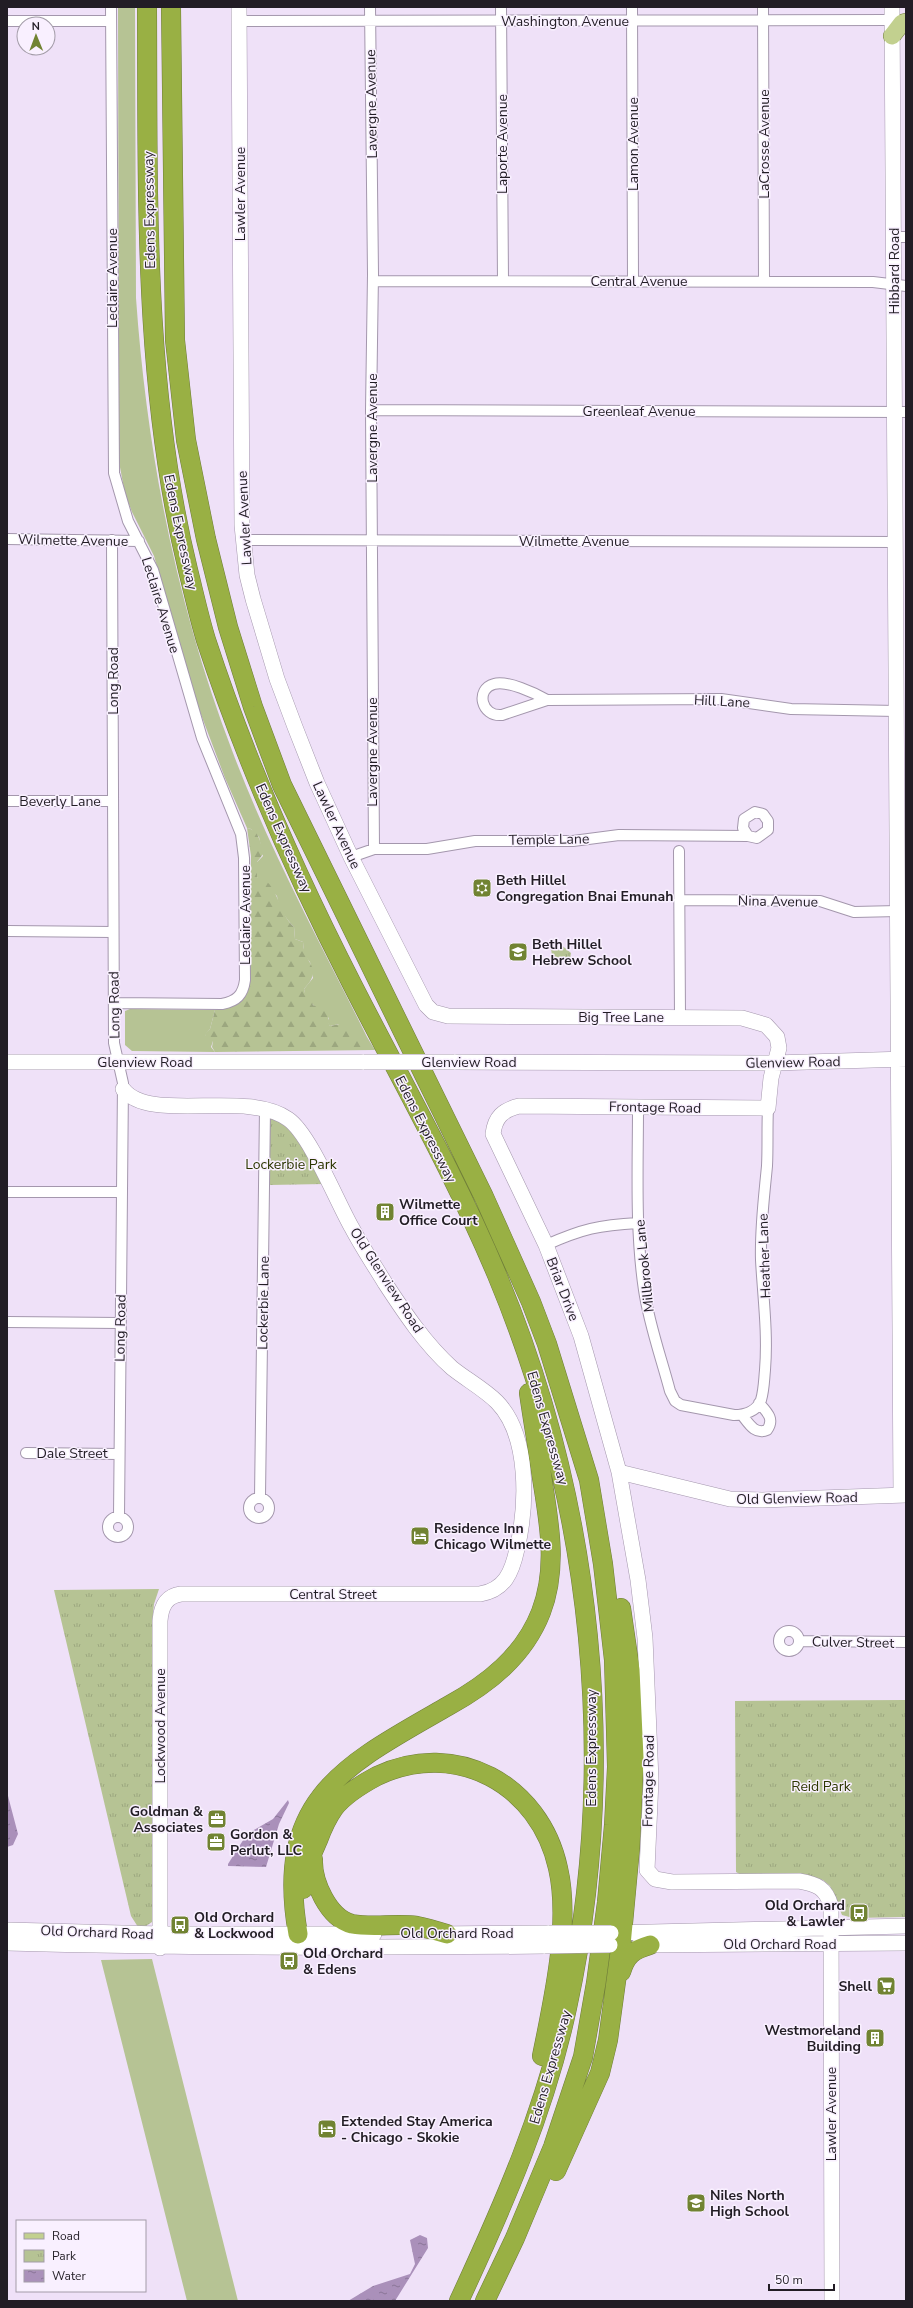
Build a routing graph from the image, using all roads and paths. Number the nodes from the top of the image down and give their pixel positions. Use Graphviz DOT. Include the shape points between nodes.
graph roads {
  1 [pos="111,7"];
  2 [pos="147,7"];
  3 [pos="171,7"];
  4 [pos="370,7"];
  5 [pos="502,7"];
  6 [pos="632,7"];
  7 [pos="763,7"];
  8 [pos="239,14"];
  9 [pos="7,21"];
  10 [pos="111,21"];
  11 [pos="502,21"];
  12 [pos="632,21"];
  13 [pos="763,21"];
  14 [pos="895,21"];
  15 [pos="370,22"];
  16 [pos="900,237"];
  17 [pos="373,281"];
  18 [pos="503,281"];
  19 [pos="633,281"];
  20 [pos="764,281"];
  21 [pos="900,285"];
  22 [pos="371,410"];
  23 [pos="900,412"];
  24 [pos="7,539"];
  25 [pos="112,540"];
  26 [pos="242,540"];
  27 [pos="372,540"];
  28 [pos="139,541"];
  29 [pos="901,542"];
  30 [pos="901,691"];
  31 [pos="547,700"];
  32 [pos="897,711"];
  33 [pos="7,801"];
  34 [pos="112,802"];
  35 [pos="748,836"];
  36 [pos="902,836"];
  37 [pos="374,849"];
  38 [pos="679,851"];
  39 [pos="351,857"];
  40 [pos="679,900"];
  41 [pos="898,911"];
  42 [pos="7,931"];
  43 [pos="113,932"];
  44 [pos="114,1003"];
  45 [pos="433,1012"];
  46 [pos="680,1017"];
  47 [pos="902,1060"];
  48 [pos="7,1062"];
  49 [pos="118,1062"];
  50 [pos="774,1063"];
  51 [pos="123,1089"];
  52 [pos="638,1107"];
  53 [pos="768,1108"];
  54 [pos="265,1109"];
  55 [pos="500,1115"];
  56 [pos="7,1192"];
  57 [pos="121,1192"];
  58 [pos="638,1222"];
  59 [pos="546,1244"];
  60 [pos="7,1322"];
  61 [pos="120,1323"];
  62 [pos="522,1344"];
  63 [pos="903,1344"];
  64 [pos="756,1407"];
  65 [pos="742,1415"];
  66 [pos="26,1453"];
  67 [pos="119,1454"];
  68 [pos="619,1472"];
  69 [pos="589,1480"];
  70 [pos="903,1495"];
  71 [pos="260,1498"];
  72 [pos="119,1517"];
  73 [pos="500,1588"];
  74 [pos="166,1601"];
  75 [pos="800,1641"];
  76 [pos="906,1642"];
  77 [pos="314,1848"];
  78 [pos="906,1926"];
  79 [pos="830,1927"];
  80 [pos="7,1930"];
  81 [pos="298,1934"];
  82 [pos="447,1934"];
  83 [pos="547,1939"];
  84 [pos="616,1939"];
  85 [pos="160,1941"];
  86 [pos="7,1943"];
  87 [pos="906,1943"];
  88 [pos="831,1944"];
  89 [pos="650,1945"];
  90 [pos="608,2040"];
  91 [pos="536,2116"];
  92 [pos="515,2238"];
  93 [pos="459,2301"];
  94 [pos="485,2301"];
  95 [pos="832,2301"];
  1 -- 10 [label="street, Leclaire Avenue"];
  2 -- 62 [label="highway, Edens Expressway" via="150,307 160,415 179,533 204,633 239,734 280,835 476,1230 497,1276"];
  3 -- 69 [label="highway, Edens Expressway" via="175,340 186,440 228,627 253,707 282,785 484,1198 530,1302 547,1344"];
  4 -- 15 [label="street, Lavergne Avenue"];
  5 -- 11 [label="street, Laporte Avenue"];
  6 -- 12 [label="street, Lamon Avenue"];
  7 -- 13 [label="street, LaCrosse Avenue"];
  8 -- 15 [label="street, Washington Avenue"];
  8 -- 26 [label="street, Lawler Avenue"];
  9 -- 10 [label="street"];
  10 -- 28 [label="street, Leclaire Avenue" via="114,473 121,502"];
  11 -- 12 [label="street, Washington Avenue"];
  11 -- 15 [label="street, Washington Avenue"];
  11 -- 18 [label="street, Laporte Avenue"];
  12 -- 13 [label="street, Washington Avenue"];
  12 -- 19 [label="street, Lamon Avenue"];
  13 -- 14 [label="street, Washington Avenue"];
  13 -- 20 [label="street, LaCrosse Avenue"];
  14 -- 16 [label="street, Hibbard Road"];
  15 -- 17 [label="street, Lavergne Avenue"];
  16 -- 21 [label="street, Hibbard Road"];
  17 -- 18 [label="street, Central Avenue"];
  17 -- 22 [label="street, Lavergne Avenue"];
  18 -- 19 [label="street, Central Avenue"];
  19 -- 20 [label="street, Central Avenue"];
  20 -- 21 [label="street, Central Avenue" via="873,282"];
  21 -- 23 [label="street, Hibbard Road"];
  22 -- 23 [label="street, Greenleaf Avenue"];
  22 -- 27 [label="street, Lavergne Avenue"];
  23 -- 29 [label="street, Hibbard Road"];
  24 -- 25 [label="street, Wilmette Avenue"];
  25 -- 28 [label="street, Wilmette Avenue"];
  25 -- 34 [label="street, Long Road"];
  26 -- 27 [label="street, Wilmette Avenue"];
  26 -- 39 [label="street, Lawler Avenue" via="253,599 277,679 317,783"];
  27 -- 29 [label="street, Wilmette Avenue"];
  27 -- 37 [label="street, Lavergne Avenue"];
  28 -- 44 [label="street, Leclaire Avenue" via="152,570 202,738 241,834 244,858 245,980 241,994 230,1003"];
  29 -- 30 [label="street, Hibbard Road"];
  30 -- 32 [label="street, Hibbard Road"];
  31 -- 31 [label="street, Hill Lane" via="529,691 500,684 494,684 486,689 482,698 485,709 495,716 502,716"];
  31 -- 32 [label="street, Hill Lane" via="721,699 791,709"];
  32 -- 36 [label="street, Hibbard Road"];
  33 -- 34 [label="street, Beverly Lane"];
  34 -- 43 [label="street, Long Road"];
  35 -- 37 [label="street, Temple Lane" via="619,835 573,841 470,841 417,849"];
  36 -- 41 [label="street, Hibbard Road"];
  37 -- 39 [label="street, Temple Lane"];
  38 -- 40 [label="street"];
  39 -- 45 [label="street, Lawler Avenue" via="426,1005"];
  40 -- 41 [label="street, Nina Avenue" via="820,900 854,912"];
  40 -- 46 [label="street"];
  41 -- 47 [label="street, Hibbard Road"];
  42 -- 43 [label="street"];
  43 -- 44 [label="street, Long Road"];
  44 -- 49 [label="street, Long Road" via="114,1043"];
  45 -- 46 [label="street, Big Tree Lane" via="448,1016"];
  46 -- 50 [label="street, Big Tree Lane" via="742,1018 766,1025 776,1037 780,1048"];
  47 -- 50 [label="street, Glenview Road"];
  47 -- 63 [label="street, Hibbard Road"];
  48 -- 49 [label="street, Glenview Road"];
  49 -- 50 [label="street, Glenview Road, bridge"];
  49 -- 51 [label="street, Long Road"];
  50 -- 53 [label="street"];
  51 -- 54 [label="street, Old Glenview Road" via="128,1096 136,1100 155,1105 236,1105"];
  51 -- 57 [label="street, Long Road"];
  52 -- 53 [label="street, Frontage Road"];
  52 -- 55 [label="street, Frontage Road" via="519,1106 510,1108"];
  52 -- 58 [label="street, Millbrook Lane"];
  53 -- 64 [label="street, Heather Lane" via="761,1260 767,1322 766,1351 763,1390"];
  54 -- 71 [label="street, Lockerbie Lane"];
  54 -- 73 [label="street, Old Glenview Road" via="287,1118 299,1129 360,1244 428,1342 452,1368 498,1403 510,1419 520,1454 524,1500 516,1554 508,1577"];
  55 -- 59 [label="street, Briar Drive" via="494,1126 495,1141"];
  56 -- 57 [label="street"];
  57 -- 61 [label="street, Long Road"];
  58 -- 59 [label="street" via="594,1226"];
  58 -- 65 [label="street, Millbrook Lane" via="648,1312 672,1397 680,1405"];
  59 -- 68 [label="street, Briar Drive" via="581,1336"];
  60 -- 61 [label="street"];
  61 -- 67 [label="street, Long Road"];
  62 -- 81 [label="highway" via="550,1529 550,1576 541,1612 520,1650 495,1676 353,1764 325,1791 306,1821 295,1857 294,1911"];
  62 -- 91 [label="highway, Edens Expressway" via="553,1438 576,1542 590,1654 593,1719 590,1839 583,1914 567,2008"];
  63 -- 70 [label="street, Hibbard Road"];
  64 -- 65 [label="street"];
  64 -- 65 [label="street" via="770,1417 772,1422 767,1430 754,1430"];
  66 -- 67 [label="street, Dale Street"];
  67 -- 72 [label="street, Long Road"];
  68 -- 70 [label="street, Old Glenview Road" via="730,1499"];
  68 -- 79 [label="street, Frontage Road" via="638,1580 645,1638 651,1780 647,1870 655,1878 672,1882 813,1883 822,1888 828,1896 831,1906"];
  69 -- 84 [label="highway" via="611,1549 630,1670 634,1758 630,1848"];
  69 -- 92 [label="highway, Edens Expressway" via="603,1564 614,1660 617,1767 607,1902 583,2057 553,2147"];
  73 -- 74 [label="street, Central Street" via="480,1594 181,1594"];
  74 -- 85 [label="street, Lockwood Avenue" via="160,1621"];
  75 -- 76 [label="street, Culver Street"];
  77 -- 81 [label="highway" via="303,1876 303,1912"];
  77 -- 82 [label="highway" via="313,1870 318,1888 338,1916 351,1924 417,1926"];
  77 -- 91 [label="highway" via="327,1820 343,1799 389,1770 411,1765 449,1764 486,1774 522,1799 538,1817 548,1834 558,1868 562,1898 558,1962 539,2075"];
  78 -- 79 [label="street, Old Orchard Road"];
  79 -- 84 [label="street, Old Orchard Road"];
  79 -- 88 [label="street, Lawler Avenue"];
  80 -- 85 [label="street, Old Orchard Road"];
  81 -- 82 [label="street, Old Orchard Road"];
  81 -- 85 [label="street, Old Orchard Road"];
  82 -- 83 [label="street, Old Orchard Road"];
  83 -- 84 [label="street, Old Orchard Road, bridge"];
  83 -- 85 [label="street, Old Orchard Road"];
  84 -- 89 [label="street, Old Orchard Road"];
  84 -- 90 [label="highway"];
  85 -- 86 [label="street, Old Orchard Road"];
  87 -- 88 [label="street, Old Orchard Road"];
  88 -- 89 [label="street, Old Orchard Road"];
  88 -- 95 [label="street, Lawler Avenue"];
  89 -- 90 [label="highway" via="636,1949 624,1960 613,2028"];
  90 -- 92 [label="highway" via="600,2073 540,2206"];
  91 -- 93 [label="highway, Edens Expressway" via="518,2170"];
  92 -- 94 [label="highway, Edens Expressway"];
}
